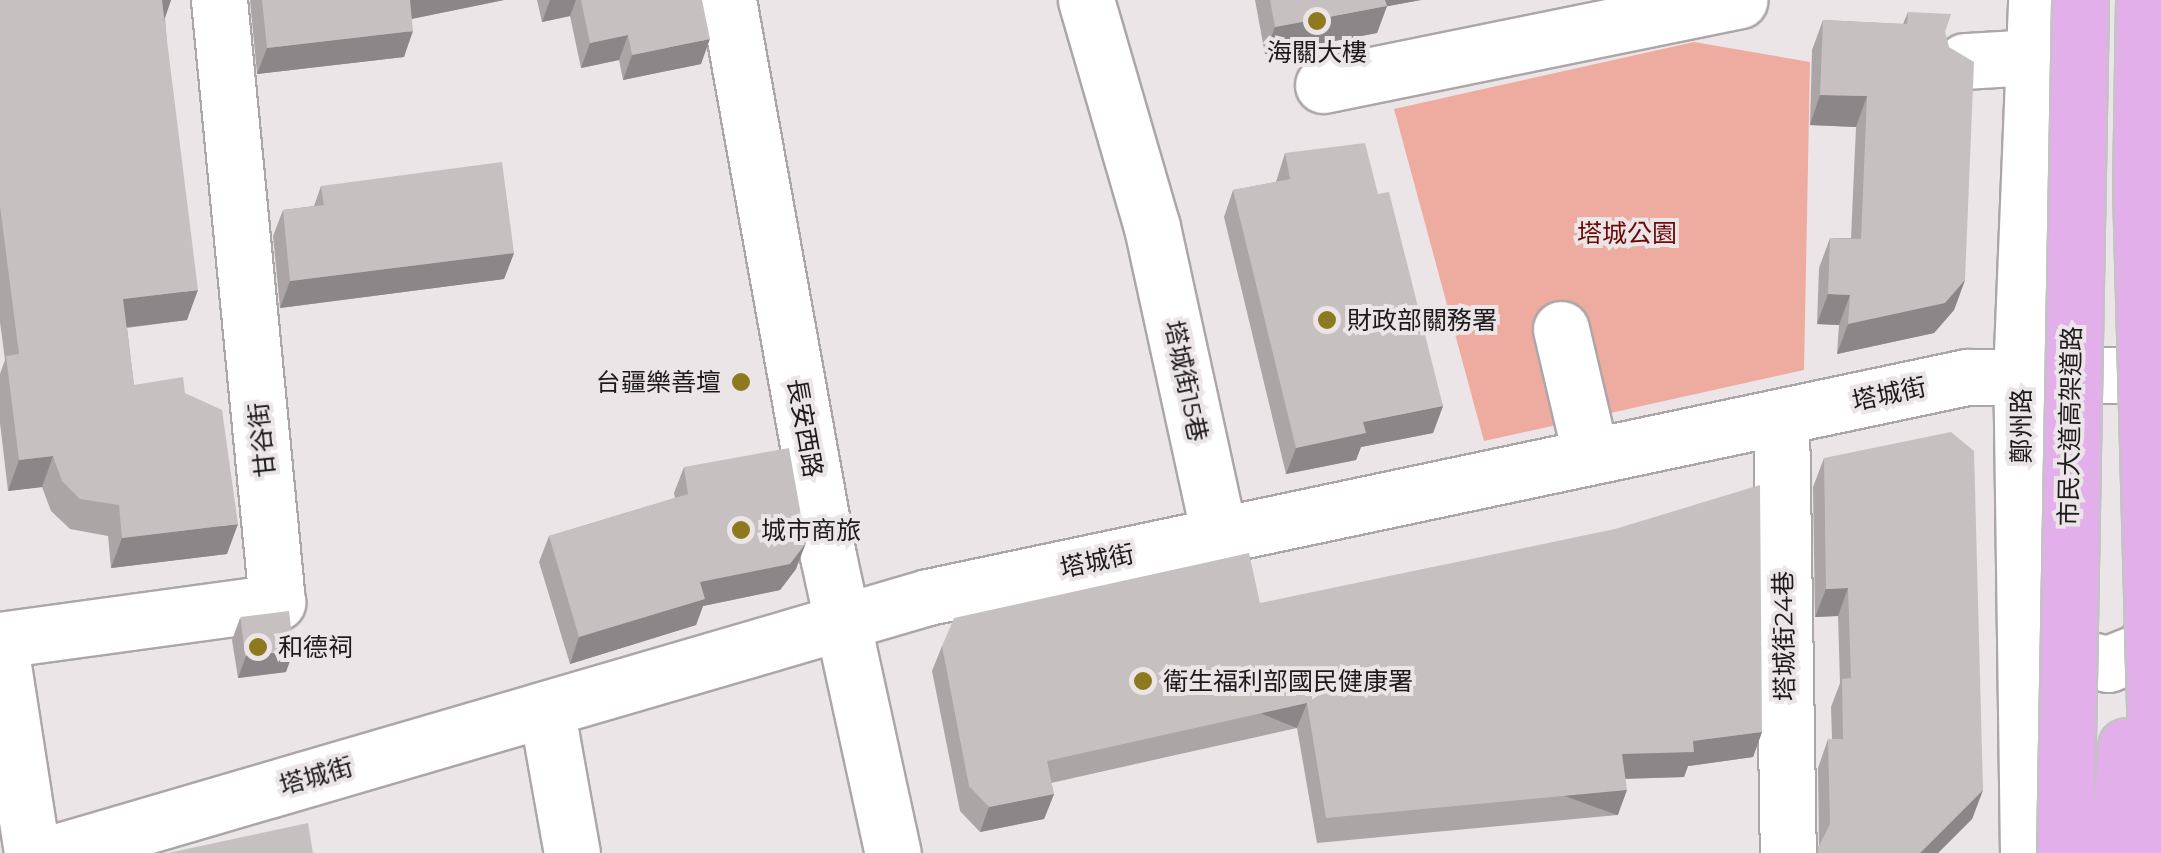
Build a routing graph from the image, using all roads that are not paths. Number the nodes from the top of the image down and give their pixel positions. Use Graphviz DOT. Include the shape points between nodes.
graph roads {
  1 [pos="219,0"];
  2 [pos="728,0"];
  3 [pos="1086,0"];
  4 [pos="1740,0"];
  5 [pos="2028,0"];
  6 [pos="2036,0"];
  7 [pos="2080,0"];
  8 [pos="2144,0"];
  9 [pos="1965,61"];
  10 [pos="2043,72"];
  11 [pos="1323,85"];
  12 [pos="1997,258"];
  13 [pos="1561,329"];
  14 [pos="2161,374"];
  15 [pos="2021,376"];
  16 [pos="1781,418"];
  17 [pos="1590,453"];
  18 [pos="2149,462"];
  19 [pos="2068,502"];
  20 [pos="1219,535"];
  21 [pos="2022,606"];
  22 [pos="842,625"];
  23 [pos="2161,626"];
  24 [pos="0,643"];
  25 [pos="2026,690"];
  26 [pos="2161,698"];
  27 [pos="547,713"];
  28 [pos="2107,841"];
  29 [pos="32,853"];
  30 [pos="53,853"];
  31 [pos="572,853"];
  32 [pos="893,853"];
  33 [pos="1788,853"];
  34 [pos="2028,853"];
  35 [pos="2064,853"];
  36 [pos="2158,853"];
  1 -- 24 [label="street, 甘谷街" via="277,602"];
  2 -- 22 [label="street, 長安西路"];
  3 -- 20 [label="street, 塔城街15巷" via="1152,226"];
  4 -- 11 [label="street"];
  5 -- 6 [label="street"];
  6 -- 10 [label="street, 鄭州路"];
  7 -- 19 [label="highway, 市民大道高架道路, bridge"];
  8 -- 18 [label="highway, bridge"];
  9 -- 10 [label="street"];
  10 -- 12 [label="street" via="2008,83"];
  10 -- 15 [label="street, 鄭州路"];
  13 -- 17 [label="street"];
  14 -- 15 [label="street, 塔城街"];
  15 -- 16 [label="street, 塔城街" via="1967,377"];
  15 -- 21 [label="street, 鄭州路"];
  16 -- 17 [label="street, 塔城街"];
  16 -- 33 [label="street, 塔城街24巷"];
  17 -- 20 [label="street, 塔城街"];
  18 -- 28 [label="highway, bridge"];
  18 -- 36 [label="highway, bridge"];
  19 -- 28 [label="highway, bridge"];
  19 -- 35 [label="highway, 市民大道高架道路, bridge"];
  20 -- 22 [label="street, 塔城街" via="928,597"];
  21 -- 23 [label="street" via="2069,655 2108,664 2140,651"];
  21 -- 25 [label="street, 鄭州路"];
  22 -- 27 [label="street, 塔城街"];
  22 -- 32 [label="street, 長安西路"];
  24 -- 29 [label="street, 甘谷街"];
  25 -- 28 [label="street"];
  25 -- 34 [label="street, 鄭州路"];
  26 -- 28 [label="street"];
  27 -- 30 [label="street, 塔城街"];
  27 -- 31 [label="street"];
}
